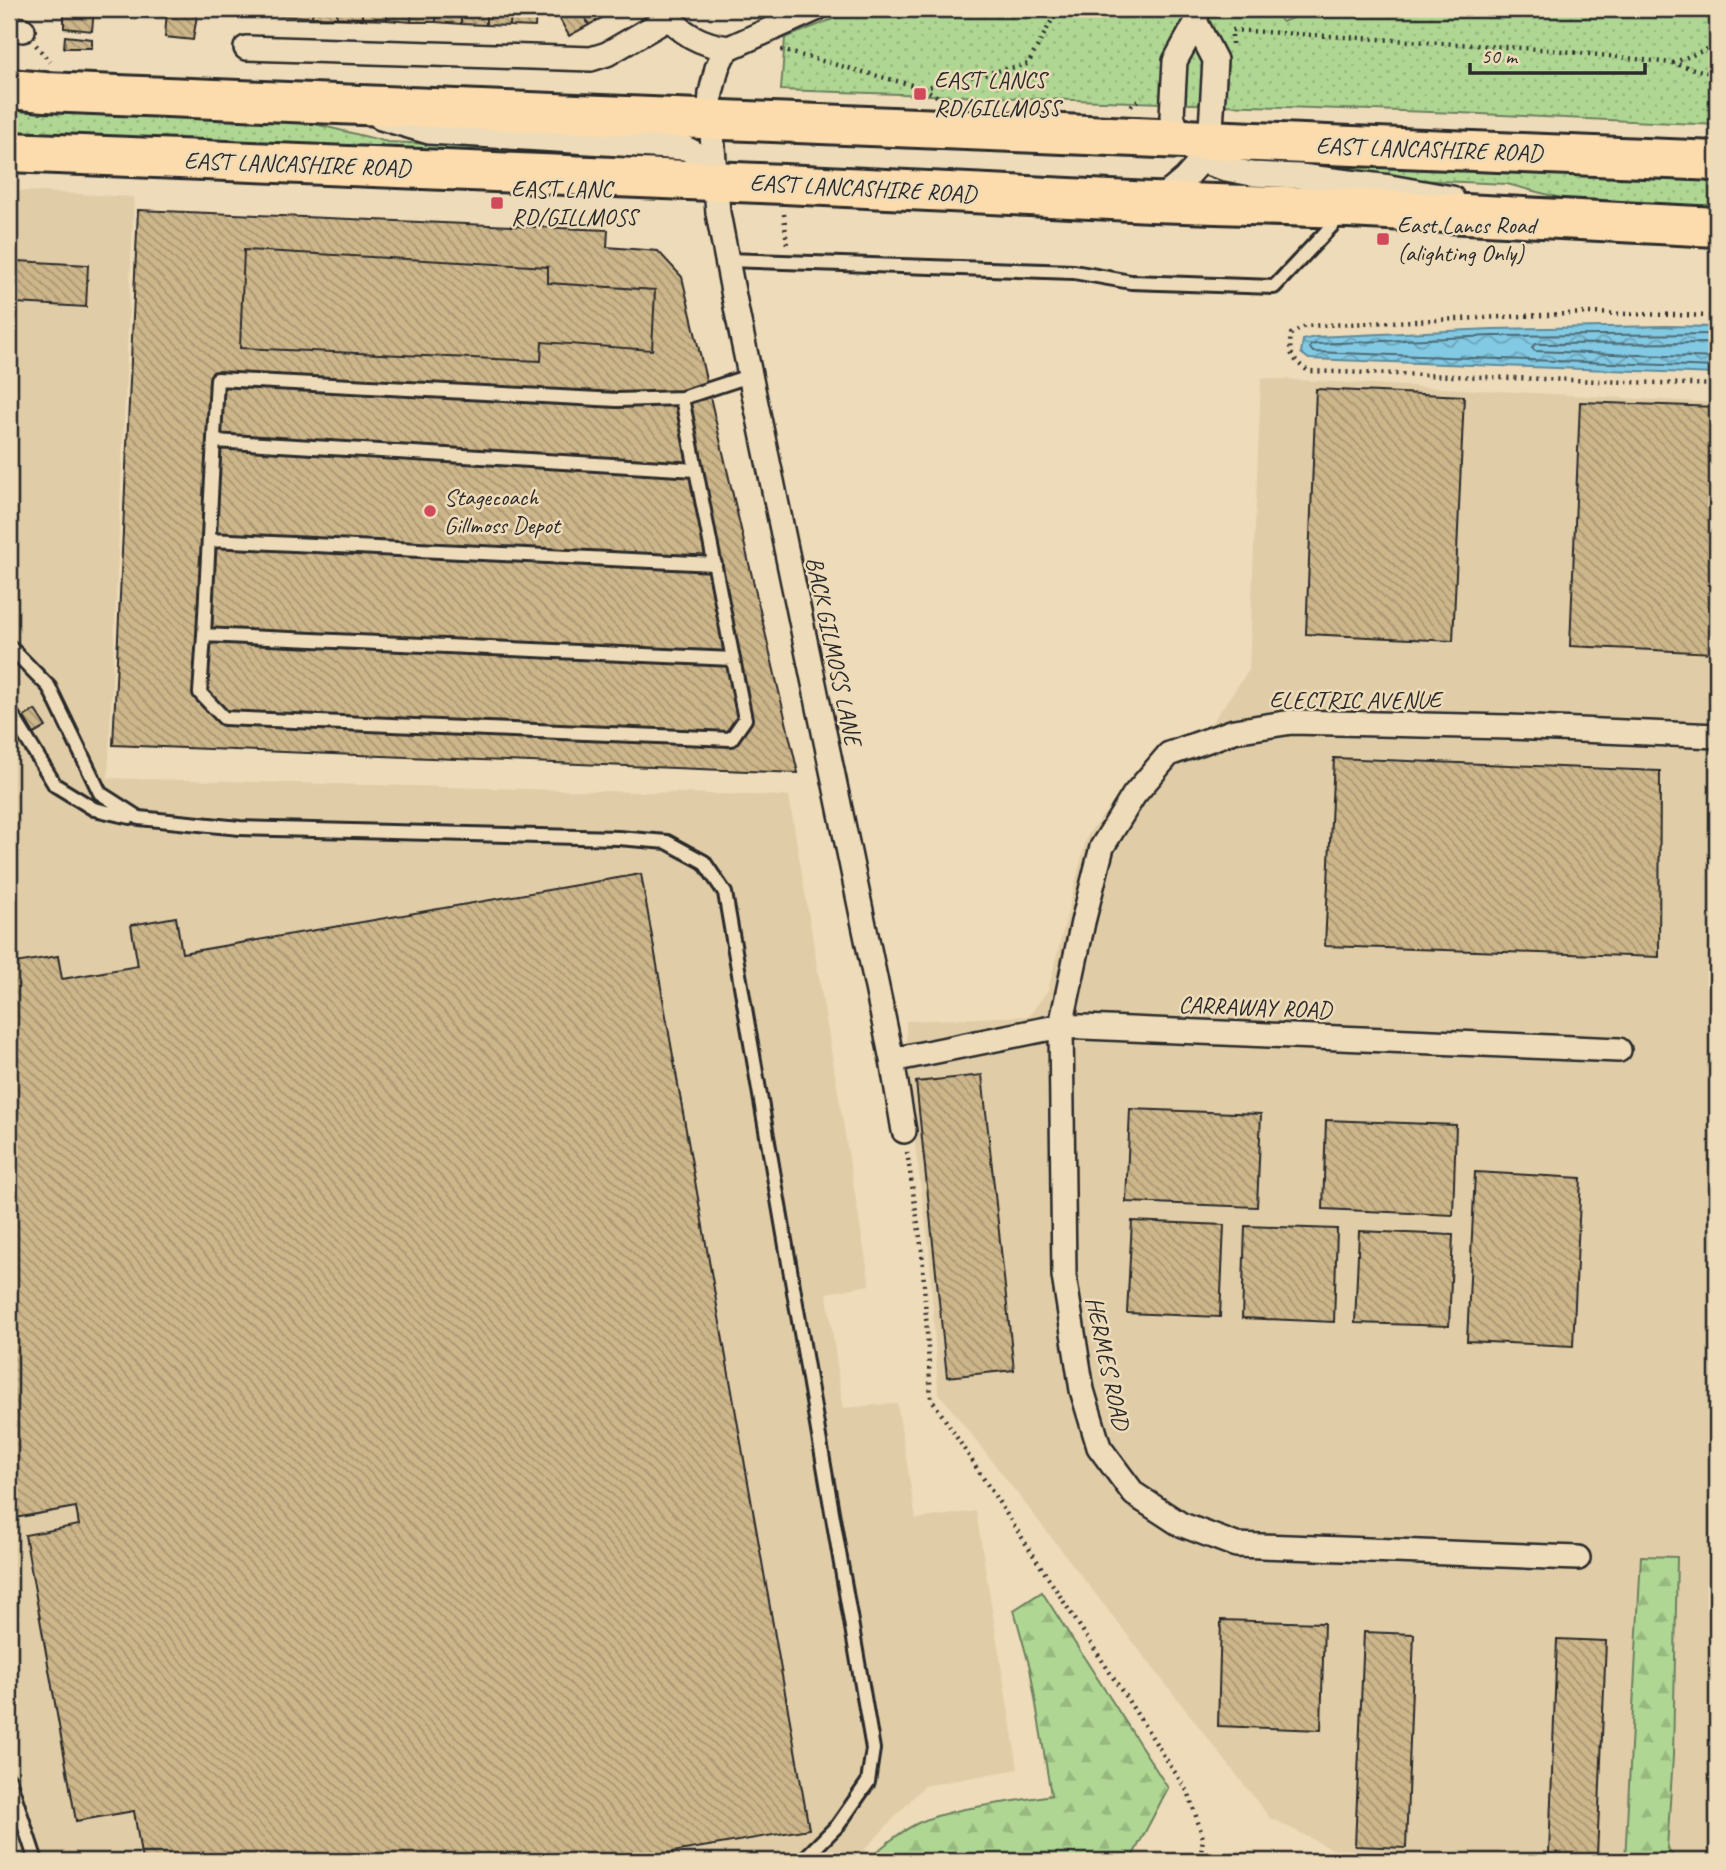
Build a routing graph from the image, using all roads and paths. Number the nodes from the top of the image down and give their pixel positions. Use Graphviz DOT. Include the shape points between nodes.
graph roads {
  1 [pos="816,9"];
  2 [pos="1058,9"];
  3 [pos="667,13"];
  4 [pos="1196,16"];
  5 [pos="16,29"];
  6 [pos="737,44"];
  7 [pos="1717,45"];
  8 [pos="246,48"];
  9 [pos="1233,53"];
  10 [pos="62,62"];
  11 [pos="1672,63"];
  12 [pos="1717,75"];
  13 [pos="9,89"];
  14 [pos="328,103"];
  15 [pos="711,119"];
  16 [pos="1198,145"];
  17 [pos="9,152"];
  18 [pos="1717,161"];
  19 [pos="715,181"];
  20 [pos="1152,202"];
  21 [pos="1348,208"];
  22 [pos="1573,219"];
  23 [pos="1717,227"];
  24 [pos="727,260"];
  25 [pos="1717,316"];
  26 [pos="749,376"];
  27 [pos="1717,385"];
  28 [pos="682,398"];
  29 [pos="214,441"];
  30 [pos="696,470"];
  31 [pos="209,540"];
  32 [pos="715,564"];
  33 [pos="204,635"];
  34 [pos="9,646"];
  35 [pos="733,659"];
  36 [pos="9,710"];
  37 [pos="1717,736"];
  38 [pos="139,818"];
  39 [pos="1061,1026"];
  40 [pos="1619,1050"];
  41 [pos="892,1060"];
  42 [pos="904,1131"];
  43 [pos="1578,1558"];
  44 [pos="9,1779"];
  45 [pos="36,1861"];
  46 [pos="802,1861"];
  47 [pos="1200,1861"];
  1 -- 6 [label="street"];
  2 -- 6 [label="path" via="1028,64 923,88"];
  3 -- 6 [label="street" via="694,39 713,46"];
  3 -- 8 [label="street" via="607,54 591,59"];
  4 -- 16 [label="street" via="1215,60"];
  4 -- 16 [label="street" via="1175,61 1172,116"];
  5 -- 10 [label="path" via="49,62"];
  6 -- 15 [label="street, BACK GILMOSS LANE" via="719,63 713,80"];
  7 -- 11 [label="path"];
  9 -- 11 [label="path" via="1232,30 1541,49"];
  11 -- 12 [label="path"];
  13 -- 14 [label="highway, EAST LANCASHIRE ROAD"];
  14 -- 15 [label="highway, EAST LANCASHIRE ROAD"];
  14 -- 19 [label="street" via="429,132 685,148 703,158"];
  15 -- 16 [label="highway, EAST LANCASHIRE ROAD"];
  15 -- 19 [label="street, BACK GILMOSS LANE"];
  16 -- 18 [label="highway, EAST LANCASHIRE ROAD"];
  16 -- 20 [label="street" via="1172,190"];
  16 -- 22 [label="street" via="1218,167 1252,174 1390,187"];
  17 -- 19 [label="highway, EAST LANCASHIRE ROAD"];
  19 -- 20 [label="highway, EAST LANCASHIRE ROAD"];
  19 -- 24 [label="street, BACK GILMOSS LANE"];
  20 -- 21 [label="highway, EAST LANCASHIRE ROAD"];
  21 -- 22 [label="highway, EAST LANCASHIRE ROAD"];
  21 -- 24 [label="lane" via="1274,287 1131,282 1074,272"];
  22 -- 23 [label="highway, EAST LANCASHIRE ROAD"];
  24 -- 26 [label="street, BACK GILMOSS LANE"];
  25 -- 27 [label="path" via="1588,313 1305,326 1291,334 1289,348 1295,361 1308,371"];
  26 -- 28 [label="lane"];
  26 -- 41 [label="street, BACK GILMOSS LANE"];
  28 -- 29 [label="lane" via="617,400 217,379"];
  28 -- 30 [label="lane"];
  29 -- 30 [label="lane"];
  29 -- 31 [label="lane"];
  30 -- 32 [label="lane"];
  31 -- 32 [label="lane"];
  31 -- 33 [label="lane"];
  32 -- 35 [label="lane"];
  33 -- 35 [label="lane"];
  33 -- 35 [label="lane" via="200,693 224,718 731,739 745,719"];
  34 -- 38 [label="lane" via="49,687 100,793"];
  36 -- 38 [label="lane" via="55,785 94,810"];
  37 -- 39 [label="street, ELECTRIC AVENUE" via="1292,722 1234,731 1169,754 1134,795 1102,847"];
  38 -- 46 [label="lane" via="240,828 667,842 704,862 725,894 873,1749 867,1782 838,1825"];
  39 -- 40 [label="street, CARRAWAY ROAD"];
  39 -- 41 [label="street, CARRAWAY ROAD"];
  39 -- 43 [label="street, HERMES ROAD" via="1064,1276 1082,1390 1099,1447 1134,1494 1180,1524 1236,1545"];
  41 -- 42 [label="street, BACK GILMOSS LANE"];
  42 -- 47 [label="path" via="922,1251 931,1398 1189,1794 1203,1839"];
  44 -- 45 [label="lane"];
}
